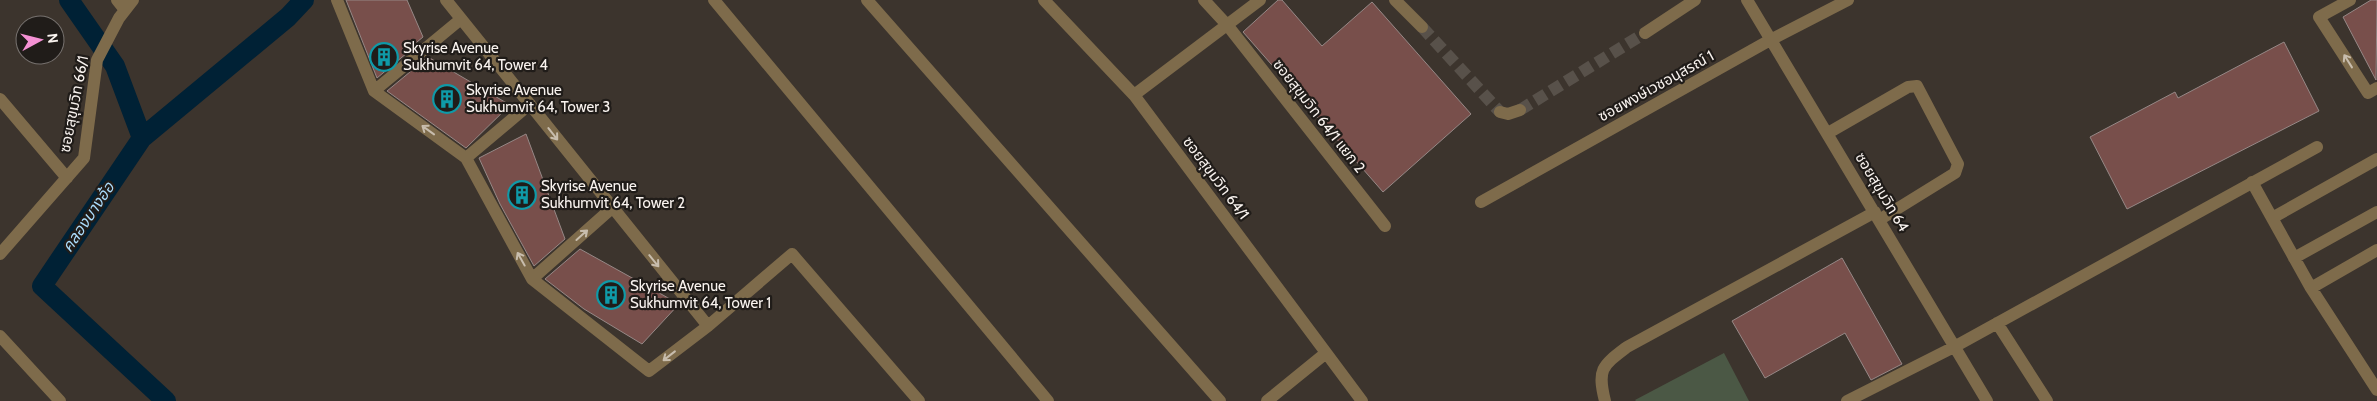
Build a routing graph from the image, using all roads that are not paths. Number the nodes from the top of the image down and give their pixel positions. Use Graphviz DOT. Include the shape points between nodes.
graph roads {
  1 [pos="337,0"];
  2 [pos="446,0"];
  3 [pos="714,0"];
  4 [pos="867,0"];
  5 [pos="1044,0"];
  6 [pos="1204,0"];
  7 [pos="1260,0"];
  8 [pos="1395,0"];
  9 [pos="1694,0"];
  10 [pos="1747,0"];
  11 [pos="1848,0"];
  12 [pos="2350,0"];
  13 [pos="124,7"];
  14 [pos="461,19"];
  15 [pos="1228,26"];
  16 [pos="1422,28"];
  17 [pos="1645,33"];
  18 [pos="1772,40"];
  19 [pos="2377,88"];
  20 [pos="374,91"];
  21 [pos="1134,95"];
  22 [pos="0,99"];
  23 [pos="530,104"];
  24 [pos="1520,110"];
  25 [pos="1500,112"];
  26 [pos="1828,133"];
  27 [pos="2317,147"];
  28 [pos="466,158"];
  29 [pos="2377,159"];
  30 [pos="67,178"];
  31 [pos="2252,182"];
  32 [pos="1481,202"];
  33 [pos="612,208"];
  34 [pos="2377,212"];
  35 [pos="1877,216"];
  36 [pos="2272,218"];
  37 [pos="1385,226"];
  38 [pos="2377,250"];
  39 [pos="0,254"];
  40 [pos="2294,258"];
  41 [pos="532,279"];
  42 [pos="2311,288"];
  43 [pos="1997,323"];
  44 [pos="708,326"];
  45 [pos="0,336"];
  46 [pos="1954,347"];
  47 [pos="1326,353"];
  48 [pos="2377,390"];
  49 [pos="60,401"];
  50 [pos="920,401"];
  51 [pos="1048,401"];
  52 [pos="1220,401"];
  53 [pos="1267,401"];
  54 [pos="1362,401"];
  55 [pos="1605,401"];
  56 [pos="1847,401"];
  57 [pos="1987,401"];
  58 [pos="2047,401"];
  1 -- 20 [label="street"];
  2 -- 14 [label="street"];
  3 -- 51 [label="street"];
  4 -- 52 [label="street"];
  5 -- 21 [label="street, ซอยสุขุมวิท 64/1"];
  6 -- 15 [label="street"];
  7 -- 15 [label="street"];
  8 -- 16 [label="street"];
  9 -- 17 [label="street"];
  10 -- 18 [label="street, ซอยสุขุมวิท 64"];
  11 -- 18 [label="street, ซอยพงษ์เวชอนุสรณ์ 1"];
  19 -- 12 [label="street, one-way" via="2368,93 2320,17"];
  13 -- 30 [label="street, ซอยสุขุมวิท 66/1" via="97,60 84,158"];
  14 -- 20 [label="street"];
  14 -- 23 [label="street"];
  15 -- 21 [label="street"];
  15 -- 37 [label="street, ซอยสุขุมวิท 64/1 แยก 2"];
  18 -- 26 [label="street, ซอยสุขุมวิท 64"];
  18 -- 32 [label="street, ซอยพงษ์เวชอนุสรณ์ 1"];
  28 -- 20 [label="street, one-way"];
  21 -- 47 [label="street, ซอยสุขุมวิท 64/1"];
  22 -- 30 [label="street"];
  23 -- 28 [label="street"];
  23 -- 33 [label="street, one-way"];
  24 -- 25 [label="street" via="1508,114"];
  26 -- 35 [label="street, ซอยสุขุมวิท 64"];
  26 -- 35 [label="street" via="1908,87 1917,86 1958,164 1955,173"];
  27 -- 31 [label="street"];
  41 -- 28 [label="street, one-way"];
  29 -- 36 [label="street"];
  30 -- 39 [label="street, ซอยสุขุมวิท 66/1"];
  31 -- 36 [label="street"];
  31 -- 43 [label="street"];
  41 -- 33 [label="street, one-way"];
  33 -- 44 [label="street, one-way"];
  34 -- 40 [label="street"];
  35 -- 46 [label="street, ซอยสุขุมวิท 64"];
  35 -- 55 [label="street" via="1627,347 1605,363 1600,382"];
  36 -- 40 [label="street"];
  38 -- 42 [label="street"];
  40 -- 42 [label="street"];
  44 -- 41 [label="street, one-way" via="649,371"];
  42 -- 48 [label="street"];
  43 -- 46 [label="street"];
  43 -- 58 [label="street"];
  44 -- 50 [label="street" via="792,254"];
  45 -- 49 [label="street"];
  46 -- 56 [label="street"];
  46 -- 57 [label="street, ซอยสุขุมวิท 64"];
  47 -- 53 [label="street"];
  47 -- 54 [label="street, ซอยสุขุมวิท 64/1"];
}
